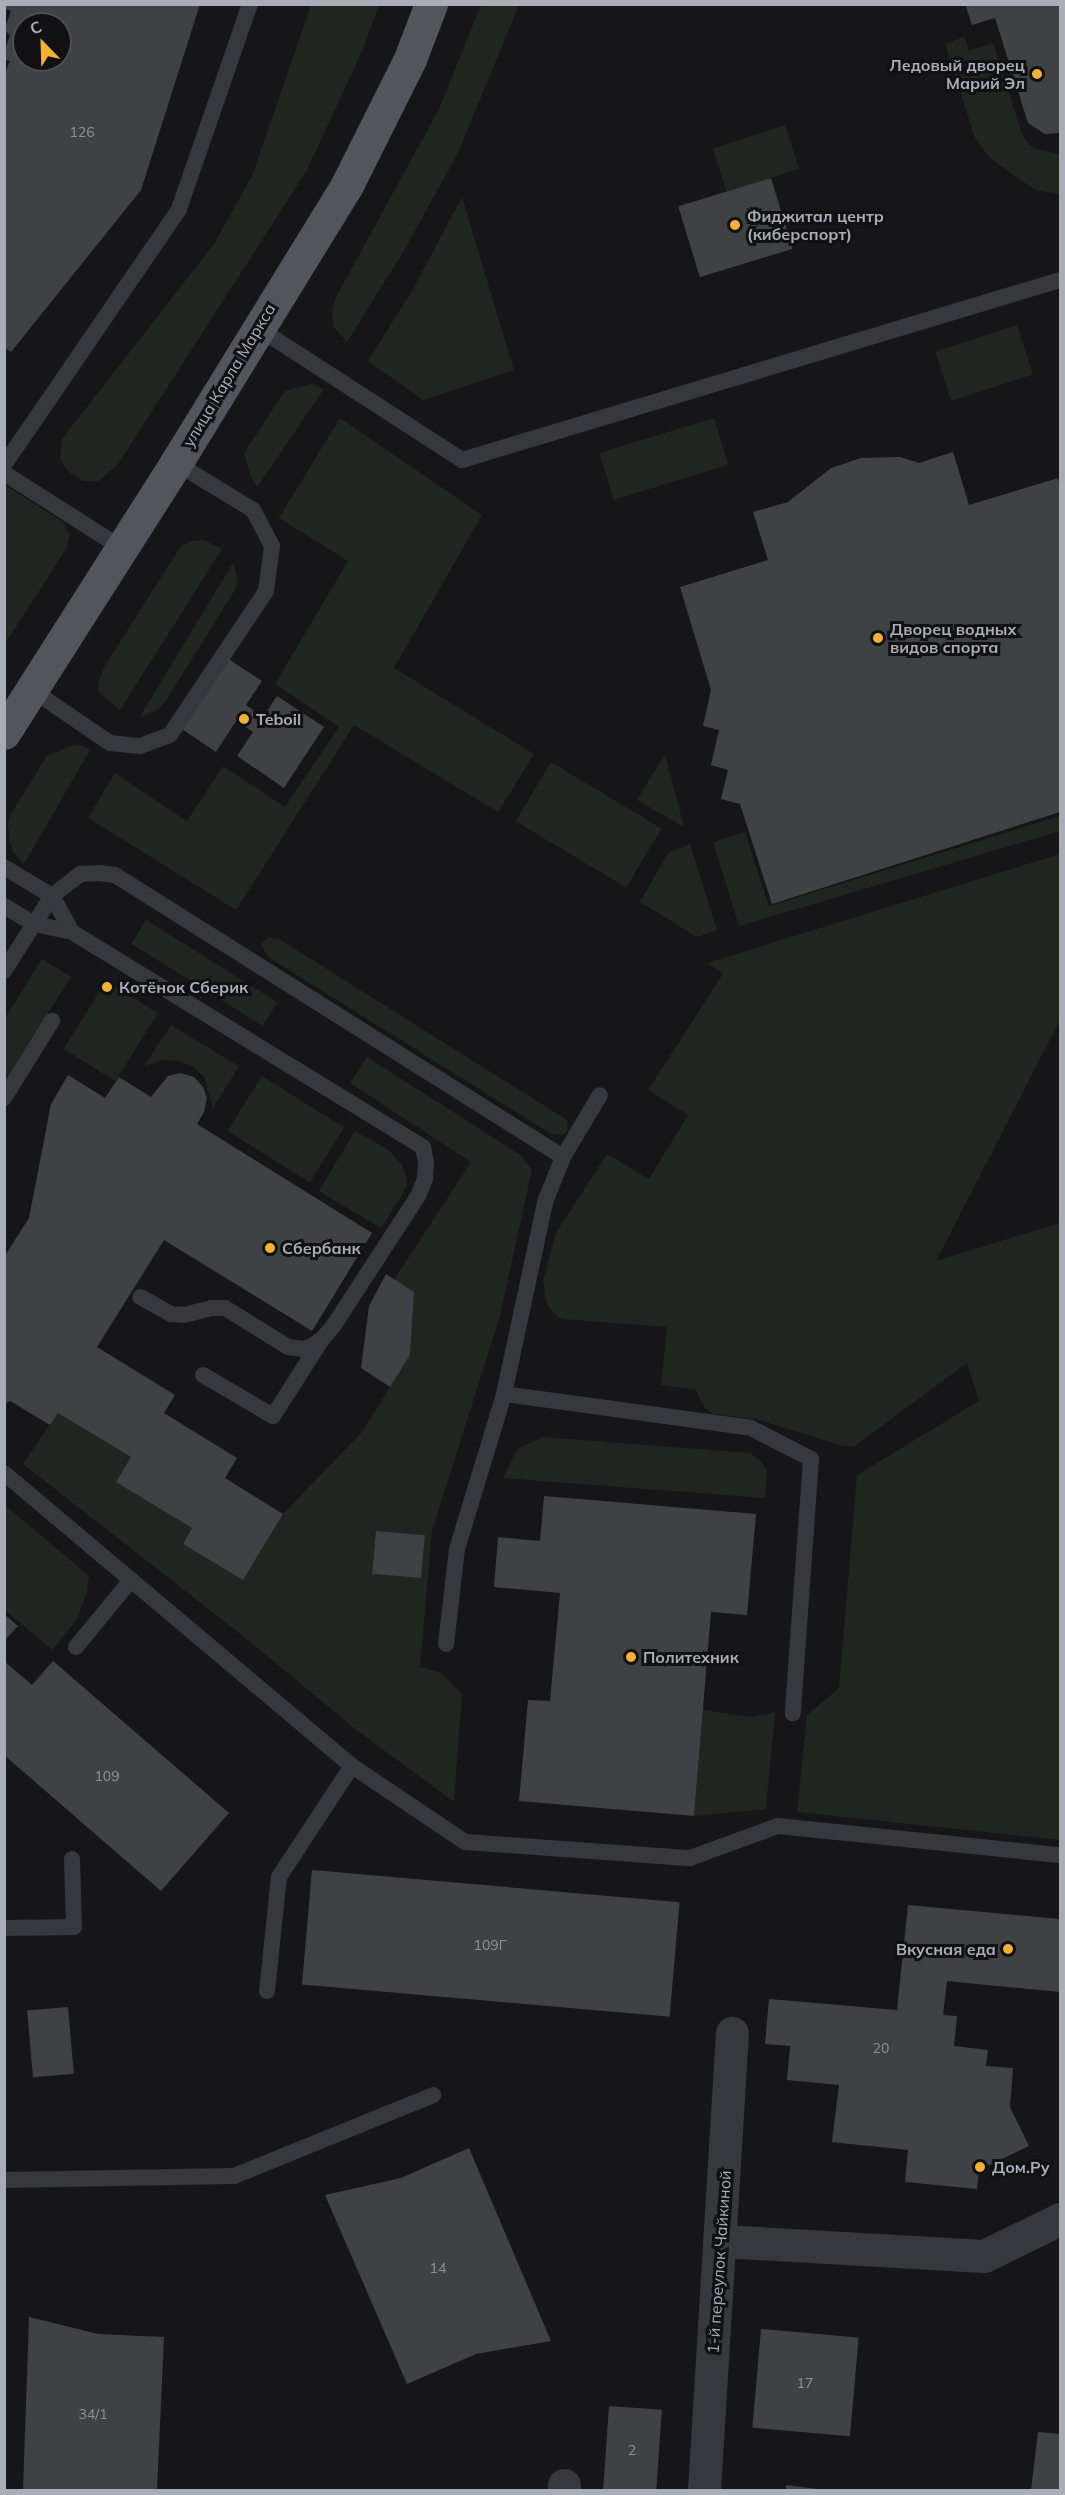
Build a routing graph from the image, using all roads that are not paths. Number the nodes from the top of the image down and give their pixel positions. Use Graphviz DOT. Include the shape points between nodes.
graph roads {
  1 [pos="250,4"];
  2 [pos="431,4"];
  3 [pos="1060,280"];
  4 [pos="258,328"];
  5 [pos="176,463"];
  6 [pos="4,465"];
  7 [pos="4,473"];
  8 [pos="120,547"];
  9 [pos="32,690"];
  10 [pos="4,733"];
  11 [pos="4,867"];
  12 [pos="52,896"];
  13 [pos="4,906"];
  14 [pos="34,924"];
  15 [pos="72,932"];
  16 [pos="4,971"];
  17 [pos="52,1021"];
  18 [pos="600,1095"];
  19 [pos="4,1098"];
  20 [pos="562,1157"];
  21 [pos="140,1297"];
  22 [pos="323,1338"];
  23 [pos="203,1375"];
  24 [pos="504,1394"];
  25 [pos="4,1473"];
  26 [pos="132,1580"];
  27 [pos="446,1644"];
  28 [pos="76,1647"];
  29 [pos="793,1713"];
  30 [pos="352,1766"];
  31 [pos="1060,1855"];
  32 [pos="72,1859"];
  33 [pos="4,1929"];
  34 [pos="267,1991"];
  35 [pos="732,2033"];
  36 [pos="433,2095"];
  37 [pos="4,2180"];
  38 [pos="1060,2219"];
  39 [pos="722,2241"];
  40 [pos="704,2490"];
  1 -- 6 [label="lane" via="179,209"];
  2 -- 4 [label="main road, улица Карла Маркса" via="410,59 347,185"];
  3 -- 4 [label="lane" via="462,460"];
  4 -- 5 [label="main road, улица Карла Маркса"];
  5 -- 8 [label="main road, улица Карла Маркса"];
  5 -- 9 [label="lane" via="253,510 272,546 266,591 170,735 140,746 110,743"];
  7 -- 8 [label="lane"];
  8 -- 9 [label="main road, улица Карла Маркса"];
  9 -- 10 [label="main road, улица Карла Маркса"];
  11 -- 12 [label="lane"];
  12 -- 14 [label="lane"];
  12 -- 15 [label="lane"];
  12 -- 20 [label="lane" via="80,874 115,875"];
  13 -- 14 [label="lane"];
  14 -- 15 [label="lane"];
  14 -- 16 [label="lane"];
  15 -- 22 [label="lane" via="423,1147 425,1179 418,1196"];
  17 -- 19 [label="lane"];
  18 -- 20 [label="lane"];
  20 -- 24 [label="lane" via="545,1202"];
  21 -- 22 [label="lane" via="171,1314 225,1308 288,1347 304,1349"];
  22 -- 23 [label="lane" via="273,1416"];
  24 -- 27 [label="lane" via="457,1549"];
  24 -- 29 [label="lane" via="751,1428 811,1458"];
  25 -- 26 [label="lane"];
  26 -- 28 [label="lane"];
  26 -- 30 [label="lane"];
  30 -- 31 [label="lane" via="465,1842 690,1858 778,1826"];
  30 -- 34 [label="lane" via="279,1877"];
  32 -- 33 [label="lane" via="74,1926"];
  35 -- 39 [label="street, 1-й переулок Чайкиной"];
  36 -- 37 [label="lane" via="234,2176"];
  38 -- 39 [label="street" via="984,2256"];
  39 -- 40 [label="street, 1-й переулок Чайкиной"];
}
